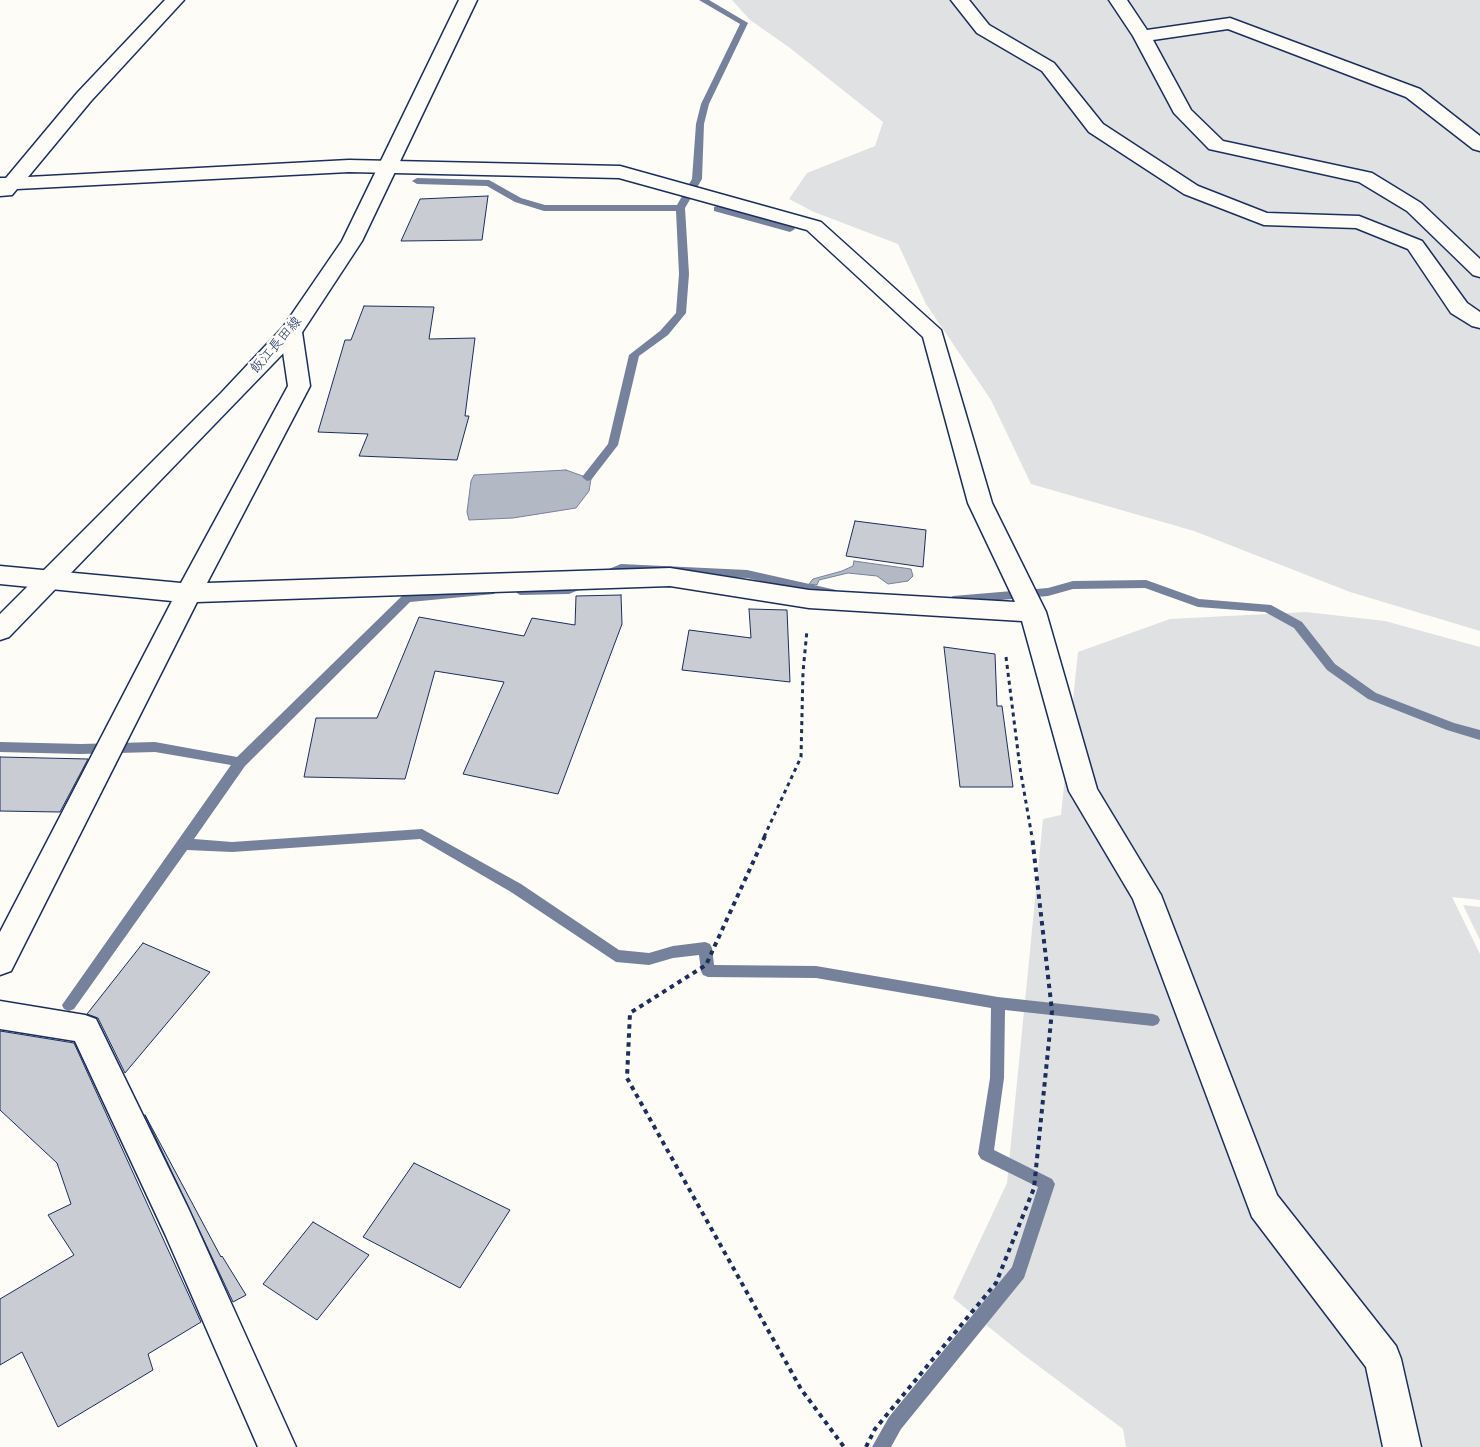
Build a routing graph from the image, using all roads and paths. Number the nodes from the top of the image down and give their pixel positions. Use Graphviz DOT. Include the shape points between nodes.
graph roads {
  1 [pos="175,0"];
  2 [pos="468,0"];
  3 [pos="960,0"];
  4 [pos="1118,0"];
  5 [pos="1142,36"];
  6 [pos="1480,145"];
  7 [pos="386,165"];
  8 [pos="4,188"];
  9 [pos="1480,271"];
  10 [pos="1480,321"];
  11 [pos="291,332"];
  12 [pos="0,575"];
  13 [pos="46,581"];
  14 [pos="188,593"];
  15 [pos="1000,610"];
  16 [pos="1033,612"];
  17 [pos="808,626"];
  18 [pos="0,630"];
  19 [pos="0,962"];
  20 [pos="0,1015"];
  21 [pos="277,1447"];
  22 [pos="844,1447"];
  23 [pos="866,1447"];
  24 [pos="1402,1447"];
  1 -- 8 [label="street"];
  2 -- 7 [label="street, 飯江長田線"];
  3 -- 10 [label="street" via="983,29 1048,67 1096,128 1191,190 1264,219 1360,222 1415,244 1459,308"];
  4 -- 5 [label="street"];
  5 -- 6 [label="street" via="1230,24 1413,93"];
  5 -- 9 [label="street" via="1183,113 1216,145 1365,177 1414,207"];
  7 -- 8 [label="street"];
  7 -- 11 [label="street, 飯江長田線" via="352,242"];
  7 -- 16 [label="street" via="620,172 814,226 933,335 980,503"];
  11 -- 13 [label="street, 飯江長田線" via="230,398"];
  11 -- 14 [label="street" via="299,386"];
  12 -- 13 [label="street"];
  13 -- 14 [label="street"];
  13 -- 18 [label="street, 飯江長田線"];
  14 -- 15 [label="street" via="670,577 808,599"];
  14 -- 19 [label="street"];
  15 -- 16 [label="street"];
  15 -- 23 [label="path" via="1030,821 1052,1012 1034,1188 996,1283 876,1429"];
  16 -- 24 [label="street" via="1083,792 1146,895 1264,1205 1383,1359"];
  17 -- 22 [label="path" via="803,672 801,757 706,965 630,1013 627,1078 801,1389"];
  20 -- 21 [label="street" via="85,1028 177,1222"];
}
